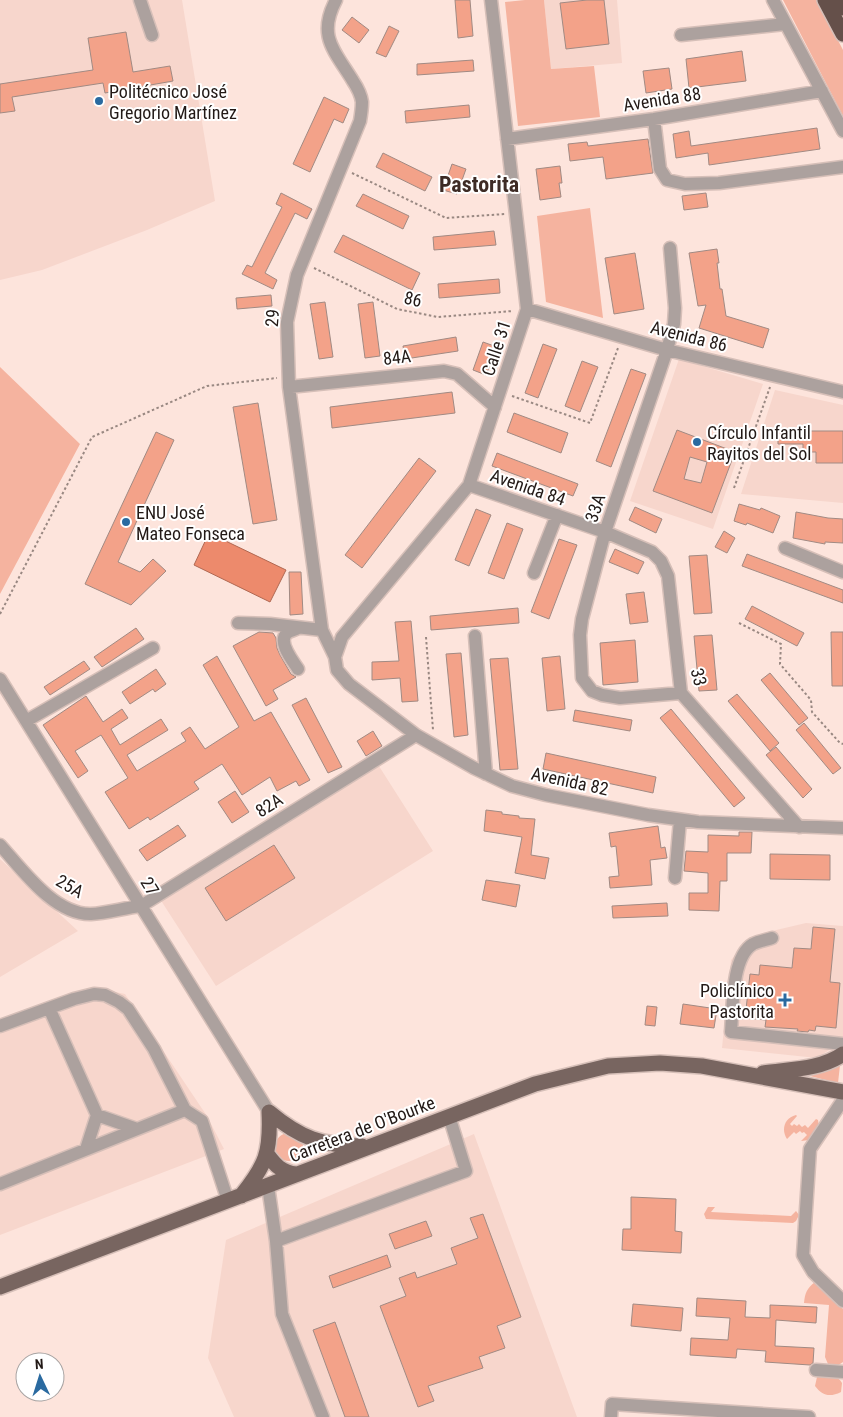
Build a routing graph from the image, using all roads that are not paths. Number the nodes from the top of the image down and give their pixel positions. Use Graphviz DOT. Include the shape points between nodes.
graph roads {
  1 [pos="140,0"];
  2 [pos="336,0"];
  3 [pos="490,0"];
  4 [pos="773,0"];
  5 [pos="825,0"];
  6 [pos="839,0"];
  7 [pos="843,8"];
  8 [pos="785,24"];
  9 [pos="843,34"];
  10 [pos="682,35"];
  11 [pos="152,36"];
  12 [pos="822,91"];
  13 [pos="654,119"];
  14 [pos="843,131"];
  15 [pos="507,139"];
  16 [pos="843,167"];
  17 [pos="670,248"];
  18 [pos="527,309"];
  19 [pos="667,350"];
  20 [pos="289,382"];
  21 [pos="843,392"];
  22 [pos="495,407"];
  23 [pos="469,485"];
  24 [pos="557,515"];
  25 [pos="605,532"];
  26 [pos="785,548"];
  27 [pos="843,572"];
  28 [pos="534,573"];
  29 [pos="238,623"];
  30 [pos="298,628"];
  31 [pos="322,630"];
  32 [pos="475,636"];
  33 [pos="153,648"];
  34 [pos="335,657"];
  35 [pos="298,669"];
  36 [pos="0,680"];
  37 [pos="682,693"];
  38 [pos="26,721"];
  39 [pos="416,735"];
  40 [pos="486,774"];
  41 [pos="680,820"];
  42 [pos="799,826"];
  43 [pos="843,828"];
  44 [pos="0,845"];
  45 [pos="675,878"];
  46 [pos="141,906"];
  47 [pos="772,938"];
  48 [pos="49,1008"];
  49 [pos="0,1026"];
  50 [pos="843,1044"];
  51 [pos="843,1054"];
  52 [pos="749,1075"];
  53 [pos="843,1092"];
  54 [pos="843,1100"];
  55 [pos="185,1110"];
  56 [pos="269,1112"];
  57 [pos="97,1116"];
  58 [pos="449,1116"];
  59 [pos="137,1129"];
  60 [pos="314,1140"];
  61 [pos="374,1146"];
  62 [pos="86,1149"];
  63 [pos="267,1154"];
  64 [pos="302,1172"];
  65 [pos="0,1184"];
  66 [pos="268,1186"];
  67 [pos="235,1198"];
  68 [pos="276,1241"];
  69 [pos="0,1287"];
  70 [pos="843,1301"];
  71 [pos="816,1370"];
  72 [pos="843,1372"];
  73 [pos="323,1417"];
  74 [pos="611,1417"];
  75 [pos="809,1417"];
  1 -- 11 [label="street"];
  2 -- 20 [label="street, 29" via="326,26 328,39 359,90 362,100 360,121 297,274 287,322"];
  3 -- 15 [label="street, Calle 31"];
  4 -- 8 [label="street"];
  5 -- 9 [label="highway"];
  6 -- 7 [label="highway"];
  8 -- 10 [label="street"];
  8 -- 12 [label="street"];
  12 -- 13 [label="street, Avenida 88"];
  12 -- 14 [label="street"];
  13 -- 15 [label="street, Avenida 88"];
  13 -- 16 [label="street" via="660,169 667,180 685,184 719,183"];
  15 -- 18 [label="street, Calle 31"];
  17 -- 19 [label="street, 33A" via="675,308"];
  18 -- 19 [label="street, Avenida 86"];
  18 -- 22 [label="street, Calle 31"];
  19 -- 21 [label="street, Avenida 86"];
  19 -- 25 [label="street, 33A"];
  20 -- 22 [label="street, 84A" via="444,371 457,374"];
  20 -- 31 [label="street, 29"];
  22 -- 23 [label="street, Calle 31"];
  23 -- 24 [label="street, Avenida 84"];
  23 -- 34 [label="street, Calle 31" via="342,637"];
  24 -- 25 [label="street, Avenida 84"];
  24 -- 28 [label="street"];
  25 -- 37 [label="street, 33" via="652,552 661,561 668,576"];
  25 -- 37 [label="street, 33A" via="582,619 582,678 592,690 620,698"];
  26 -- 27 [label="street"];
  29 -- 30 [label="street"];
  30 -- 31 [label="street"];
  30 -- 35 [label="street" via="284,638 284,645"];
  31 -- 34 [label="street, 29"];
  32 -- 40 [label="street"];
  33 -- 38 [label="street"];
  34 -- 39 [label="street, Avenida 82" via="337,670 349,684"];
  36 -- 38 [label="street, 27"];
  37 -- 42 [label="street, 33"];
  38 -- 46 [label="street, 27"];
  39 -- 40 [label="street, Avenida 82"];
  39 -- 46 [label="street, 82A"];
  40 -- 41 [label="street, Avenida 82" via="512,786 546,795"];
  41 -- 42 [label="street, Avenida 82"];
  41 -- 45 [label="street"];
  42 -- 43 [label="street, Avenida 82"];
  44 -- 46 [label="street, 25A" via="39,888 76,912 89,914"];
  46 -- 56 [label="street, 27"];
  47 -- 50 [label="street" via="752,944 742,957 736,974 730,1032"];
  48 -- 49 [label="street"];
  48 -- 55 [label="street" via="94,994 119,1002 128,1009 154,1049"];
  48 -- 57 [label="street"];
  51 -- 52 [label="main road" via="815,1067"];
  52 -- 53 [label="main road, Carretera de O'Bourke"];
  52 -- 58 [label="main road, Carretera de O'Bourke" via="660,1062 608,1066 534,1084"];
  54 -- 70 [label="street" via="810,1149 803,1255 813,1272"];
  55 -- 59 [label="street"];
  55 -- 67 [label="street" via="202,1120"];
  56 -- 60 [label="main road" via="283,1124"];
  56 -- 63 [label="main road"];
  57 -- 59 [label="street"];
  57 -- 62 [label="street"];
  58 -- 61 [label="main road, Carretera de O'Bourke"];
  58 -- 68 [label="street" via="466,1171"];
  59 -- 62 [label="street"];
  60 -- 61 [label="main road" via="342,1146"];
  60 -- 64 [label="main road" via="313,1161"];
  61 -- 64 [label="main road, Carretera de O'Bourke"];
  62 -- 65 [label="street"];
  63 -- 64 [label="main road" via="287,1173"];
  63 -- 67 [label="main road" via="263,1165"];
  64 -- 66 [label="main road, Carretera de O'Bourke"];
  66 -- 67 [label="main road, Carretera de O'Bourke"];
  66 -- 68 [label="street"];
  67 -- 69 [label="main road, Carretera de O'Bourke"];
  68 -- 73 [label="street" via="282,1314"];
  71 -- 72 [label="street"];
  74 -- 75 [label="street" via="612,1404"];
}
